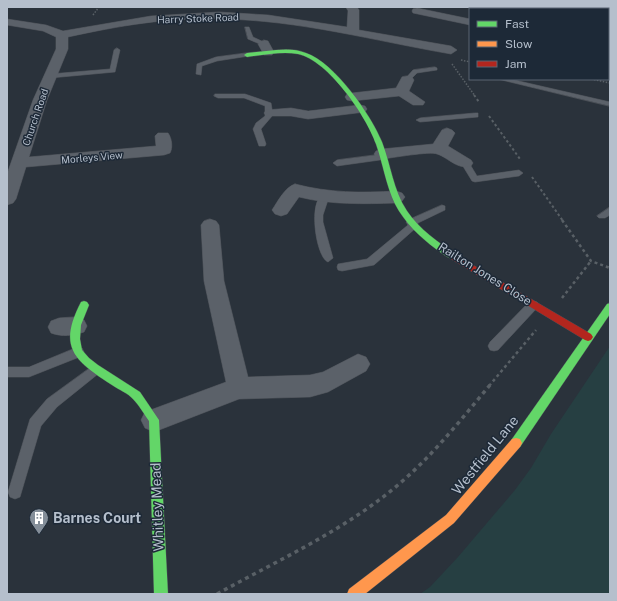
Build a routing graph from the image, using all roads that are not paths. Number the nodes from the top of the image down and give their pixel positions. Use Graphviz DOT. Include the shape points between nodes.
graph roads {
  1 [pos="351,7"];
  2 [pos="418,11"];
  3 [pos="7,22"];
  4 [pos="469,22"];
  5 [pos="247,28"];
  6 [pos="353,32"];
  7 [pos="62,34"];
  8 [pos="266,48"];
  9 [pos="117,50"];
  10 [pos="451,50"];
  11 [pos="247,55"];
  12 [pos="435,69"];
  13 [pos="199,74"];
  14 [pos="50,76"];
  15 [pos="505,80"];
  16 [pos="404,86"];
  17 [pos="218,96"];
  18 [pos="352,97"];
  19 [pos="418,102"];
  20 [pos="610,104"];
  21 [pos="360,109"];
  22 [pos="271,113"];
  23 [pos="475,115"];
  24 [pos="441,118"];
  25 [pos="420,120"];
  26 [pos="447,133"];
  27 [pos="262,144"];
  28 [pos="439,148"];
  29 [pos="164,151"];
  30 [pos="383,155"];
  31 [pos="337,163"];
  32 [pos="465,163"];
  33 [pos="19,164"];
  34 [pos="519,174"];
  35 [pos="324,197"];
  36 [pos="396,197"];
  37 [pos="7,199"];
  38 [pos="442,208"];
  39 [pos="281,210"];
  40 [pos="610,210"];
  41 [pos="602,216"];
  42 [pos="412,224"];
  43 [pos="210,226"];
  44 [pos="328,258"];
  45 [pos="342,267"];
  46 [pos="84,305"];
  47 [pos="534,305"];
  48 [pos="610,307"];
  49 [pos="588,337"];
  50 [pos="494,346"];
  51 [pos="78,352"];
  52 [pos="358,364"];
  53 [pos="94,370"];
  54 [pos="7,372"];
  55 [pos="239,388"];
  56 [pos="154,420"];
  57 [pos="15,492"];
  58 [pos="161,594"];
  59 [pos="354,594"];
  1 -- 6 [label="street" via="354,10"];
  2 -- 4 [label="street"];
  3 -- 7 [label="street" via="46,28"];
  5 -- 8 [label="lane" via="250,38"];
  6 -- 7 [label="street, Harry Stoke Road" via="259,18 215,16 144,20"];
  6 -- 10 [label="street, Harry Stoke Road" via="427,50"];
  7 -- 14 [label="street, Church Road" via="62,49"];
  8 -- 11 [label="street, Railton Jones Close"];
  8 -- 18 [label="street, Railton Jones Close" via="311,57 339,81"];
  9 -- 14 [label="lane" via="113,70"];
  11 -- 13 [label="lane" via="216,59 199,65"];
  12 -- 16 [label="lane" via="415,71"];
  14 -- 33 [label="street, Church Road"];
  15 -- 20 [label="lane"];
  16 -- 18 [label="street"];
  16 -- 19 [label="street"];
  17 -- 22 [label="lane" via="238,94 252,97 268,105"];
  18 -- 21 [label="street, Railton Jones Close"];
  21 -- 22 [label="street" via="308,115 291,112"];
  21 -- 30 [label="street, Railton Jones Close" via="375,133"];
  22 -- 27 [label="lane" via="257,129"];
  23 -- 24 [label="lane"];
  24 -- 25 [label="lane"];
  24 -- 26 [label="lane"];
  26 -- 28 [label="street"];
  28 -- 30 [label="street"];
  28 -- 32 [label="street"];
  29 -- 33 [label="street, Morleys View"];
  30 -- 31 [label="lane"];
  30 -- 36 [label="street, Railton Jones Close"];
  32 -- 34 [label="lane" via="475,179"];
  33 -- 37 [label="street, Church Road"];
  35 -- 36 [label="street" via="360,200"];
  35 -- 39 [label="street" via="295,190"];
  35 -- 44 [label="lane" via="318,222"];
  36 -- 42 [label="street, Railton Jones Close"];
  38 -- 42 [label="lane"];
  40 -- 41 [label="lane"];
  42 -- 45 [label="lane" via="370,262"];
  42 -- 47 [label="street, Railton Jones Close" via="452,256"];
  43 -- 55 [label="street" via="214,281 230,312"];
  46 -- 51 [label="street" via="68,326"];
  47 -- 49 [label="street, Railton Jones Close"];
  47 -- 50 [label="lane"];
  48 -- 49 [label="street, Westfield Lane"];
  49 -- 59 [label="street, Westfield Lane" via="511,450 450,519"];
  51 -- 53 [label="street"];
  51 -- 54 [label="lane" via="29,372"];
  52 -- 55 [label="street" via="328,381 310,386"];
  53 -- 56 [label="street" via="136,395"];
  53 -- 57 [label="lane" via="52,403 35,422"];
  55 -- 56 [label="street"];
  56 -- 58 [label="street, Whitley Mead"];
}
